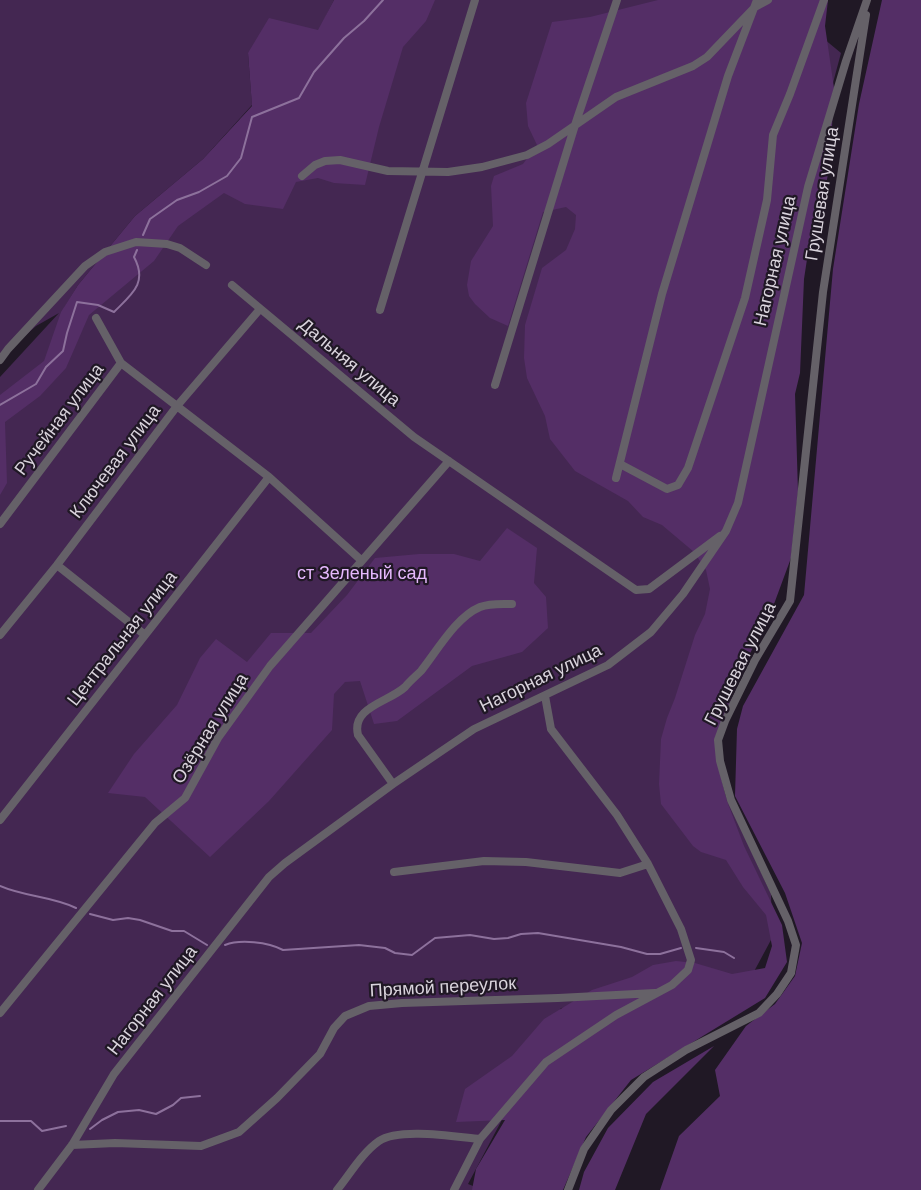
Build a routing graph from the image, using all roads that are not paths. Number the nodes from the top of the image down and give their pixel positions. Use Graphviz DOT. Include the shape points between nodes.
graph roads {
  1 [pos="475,0"];
  2 [pos="617,0"];
  3 [pos="768,0"];
  4 [pos="824,0"];
  5 [pos="868,0"];
  6 [pos="756,4"];
  7 [pos="575,125"];
  8 [pos="422,171"];
  9 [pos="302,176"];
  10 [pos="206,265"];
  11 [pos="232,285"];
  12 [pos="260,309"];
  13 [pos="380,310"];
  14 [pos="96,318"];
  15 [pos="0,360"];
  16 [pos="122,363"];
  17 [pos="495,385"];
  18 [pos="177,406"];
  19 [pos="448,461"];
  20 [pos="620,464"];
  21 [pos="269,477"];
  22 [pos="616,478"];
  23 [pos="0,524"];
  24 [pos="726,531"];
  25 [pos="361,560"];
  26 [pos="57,565"];
  27 [pos="512,604"];
  28 [pos="0,635"];
  29 [pos="145,635"];
  30 [pos="545,696"];
  31 [pos="393,784"];
  32 [pos="0,820"];
  33 [pos="648,864"];
  34 [pos="394,872"];
  35 [pos="657,992"];
  36 [pos="0,1013"];
  37 [pos="480,1139"];
  38 [pos="72,1145"];
  39 [pos="38,1190"];
  40 [pos="337,1190"];
  41 [pos="454,1190"];
  42 [pos="568,1190"];
  1 -- 8 [label="street"];
  2 -- 7 [label="street"];
  3 -- 6 [label="street"];
  4 -- 20 [label="street" via="773,135 766,200 745,298 688,468 678,485 667,489"];
  5 -- 24 [label="street, Нагорная улица" via="808,187 738,503"];
  5 -- 42 [label="street, Грушевая улица" via="823,292 790,601 755,660 718,740 731,800 796,945 791,973 759,1013 686,1050 644,1077 611,1110 584,1149"];
  6 -- 7 [label="street" via="707,57 616,97"];
  6 -- 20 [label="street" via="728,76 662,294"];
  7 -- 8 [label="street" via="527,155 482,167"];
  7 -- 17 [label="street"];
  8 -- 9 [label="street" via="388,171 333,160 315,165"];
  8 -- 13 [label="street"];
  10 -- 15 [label="street" via="167,243 136,242 105,252 86,266"];
  11 -- 12 [label="street, Дальняя улица"];
  12 -- 18 [label="street, Ключевая улица"];
  12 -- 19 [label="street, Дальняя улица"];
  14 -- 16 [label="street"];
  16 -- 18 [label="street"];
  16 -- 23 [label="street, Ручейная улица"];
  18 -- 21 [label="street"];
  18 -- 26 [label="street, Ключевая улица"];
  19 -- 24 [label="street, Дальняя улица" via="636,590 649,589"];
  19 -- 25 [label="street, Озёрная улица"];
  20 -- 22 [label="street"];
  21 -- 25 [label="street"];
  21 -- 29 [label="street, Центральная улица"];
  24 -- 30 [label="street, Нагорная улица" via="651,633 608,665"];
  25 -- 36 [label="street, Озёрная улица" via="249,693 184,798 155,823"];
  26 -- 28 [label="street, Ключевая улица"];
  26 -- 29 [label="street"];
  27 -- 31 [label="street" via="480,607 466,617 399,692 358,717 358,735"];
  29 -- 32 [label="street, Центральная улица"];
  30 -- 31 [label="street, Нагорная улица" via="474,729"];
  30 -- 33 [label="street" via="551,729 617,815"];
  31 -- 38 [label="street, Нагорная улица" via="269,877 114,1074"];
  33 -- 34 [label="street" via="620,873 484,861"];
  33 -- 35 [label="street" via="681,929 691,960 688,970"];
  35 -- 37 [label="street" via="546,1062"];
  35 -- 38 [label="street, Прямой переулок" via="369,1006 345,1016 320,1054 239,1132 201,1146"];
  37 -- 40 [label="street" via="421,1133 381,1140"];
  37 -- 41 [label="street"];
  38 -- 39 [label="street, Нагорная улица"];
}
